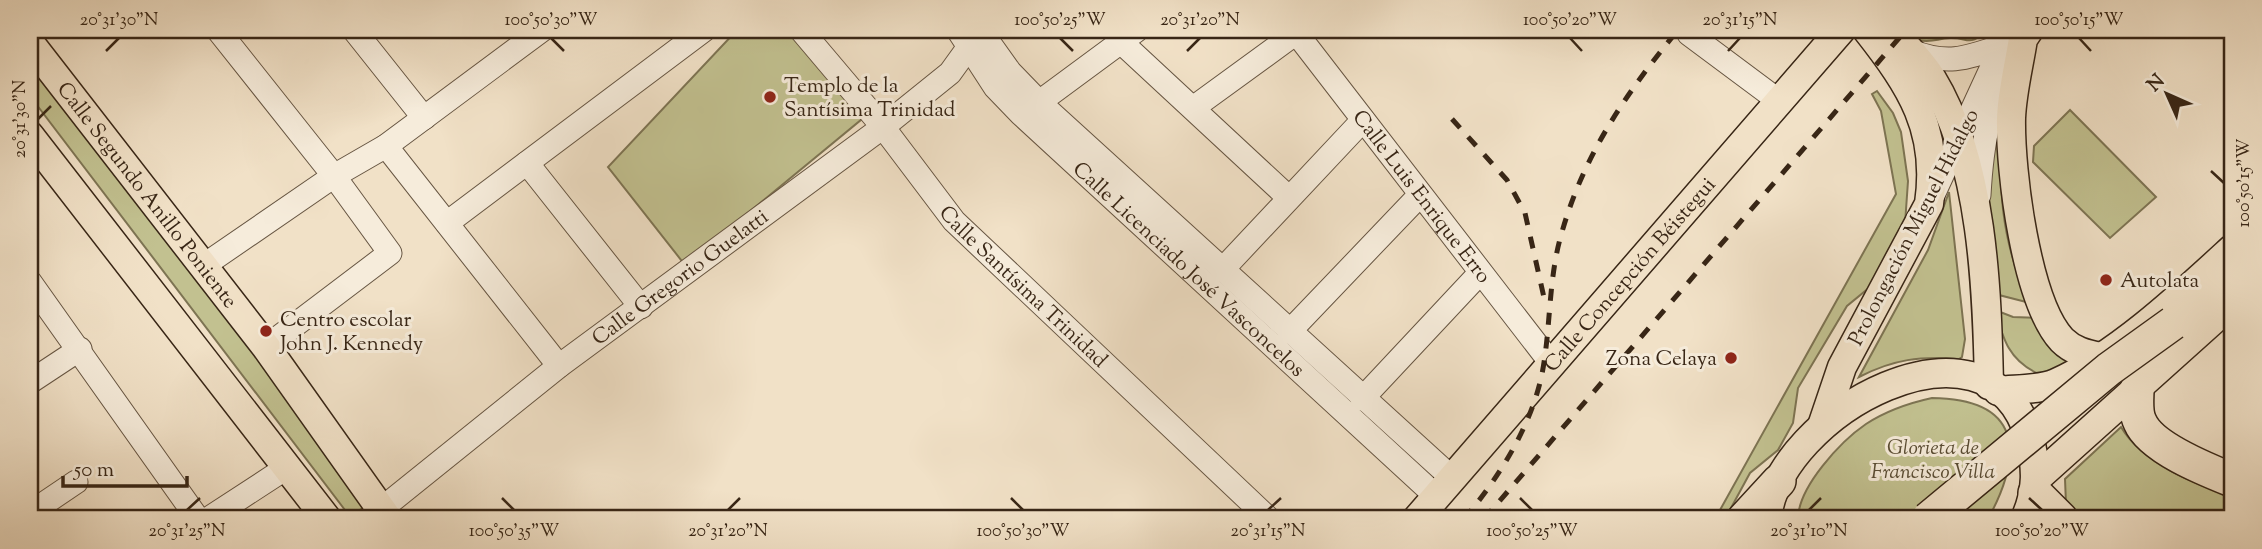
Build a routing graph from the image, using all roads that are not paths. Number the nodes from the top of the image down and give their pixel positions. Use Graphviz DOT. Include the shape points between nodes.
graph roads {
  1 [pos="218,30"];
  2 [pos="542,30"];
  3 [pos="704,30"];
  4 [pos="801,30"];
  5 [pos="958,30"];
  6 [pos="981,30"];
  7 [pos="1295,32"];
  8 [pos="1877,32"];
  9 [pos="366,34"];
  10 [pos="1689,34"];
  11 [pos="1837,34"];
  12 [pos="1129,36"];
  13 [pos="2015,36"];
  14 [pos="30,43"];
  15 [pos="969,51"];
  16 [pos="1911,51"];
  17 [pos="1779,101"];
  18 [pos="1030,108"];
  19 [pos="1194,108"];
  20 [pos="424,118"];
  21 [pos="1363,120"];
  22 [pos="883,127"];
  23 [pos="30,136"];
  24 [pos="1960,137"];
  25 [pos="386,146"];
  26 [pos="527,163"];
  27 [pos="334,176"];
  28 [pos="1419,196"];
  29 [pos="1288,197"];
  30 [pos="1929,204"];
  31 [pos="447,223"];
  32 [pos="1978,230"];
  33 [pos="2232,249"];
  34 [pos="203,266"];
  35 [pos="1223,270"];
  36 [pos="1480,274"];
  37 [pos="2232,279"];
  38 [pos="30,282"];
  39 [pos="2232,303"];
  40 [pos="641,307"];
  41 [pos="1289,332"];
  42 [pos="266,347"];
  43 [pos="80,349"];
  44 [pos="2100,357"];
  45 [pos="1551,363"];
  46 [pos="559,366"];
  47 [pos="30,382"];
  48 [pos="1993,388"];
  49 [pos="2137,389"];
  50 [pos="1362,399"];
  51 [pos="1822,426"];
  52 [pos="286,468"];
  53 [pos="2232,480"];
  54 [pos="1779,481"];
  55 [pos="76,482"];
  56 [pos="1445,488"];
  57 [pos="2032,497"];
  58 [pos="30,513"];
  59 [pos="379,516"];
  60 [pos="198,519"];
  61 [pos="208,519"];
  62 [pos="327,519"];
  63 [pos="1269,519"];
  64 [pos="1417,519"];
  65 [pos="1744,519"];
  66 [pos="1767,519"];
  67 [pos="1928,519"];
  68 [pos="2061,519"];
  1 -- 27 [label="street"];
  2 -- 20 [label="street"];
  3 -- 26 [label="street"];
  4 -- 22 [label="street, Calle Santísima Trinidad"];
  5 -- 15 [label="street, Calle Licenciado José Vasconcelos"];
  6 -- 15 [label="street, Calle Gregorio Guelatti"];
  6 -- 18 [label="street, Calle Licenciado José Vasconcelos"];
  7 -- 19 [label="street"];
  7 -- 21 [label="street, Calle Luis Enrique Erro"];
  8 -- 11 [label="street"];
  8 -- 16 [label="main road"];
  8 -- 30 [label="main road" via="1923,116 1933,179"];
  9 -- 20 [label="street"];
  10 -- 17 [label="street"];
  11 -- 17 [label="main road, Calle Concepción Béistegui"];
  12 -- 18 [label="street"];
  12 -- 19 [label="street"];
  13 -- 16 [label="street" via="1964,59 1935,60"];
  13 -- 24 [label="street, Prolongación Miguel Hidalgo"];
  13 -- 32 [label="street, Prolongación Miguel Hidalgo" via="1982,142"];
  13 -- 44 [label="main road" via="2011,115 2014,191 2021,228 2055,332 2073,348"];
  14 -- 34 [label="main road, Calle Segundo Anillo Poniente"];
  15 -- 18 [label="street, Calle Licenciado José Vasconcelos" via="995,87"];
  15 -- 22 [label="street, Calle Gregorio Guelatti" via="950,73"];
  16 -- 24 [label="main road" via="1931,78"];
  17 -- 45 [label="main road, Calle Concepción Béistegui"];
  18 -- 35 [label="street, Calle Licenciado José Vasconcelos"];
  18 -- 56 [label="street, Calle Licenciado José Vasconcelos"];
  19 -- 29 [label="street"];
  20 -- 25 [label="street"];
  21 -- 28 [label="street, Calle Luis Enrique Erro"];
  21 -- 29 [label="street"];
  22 -- 40 [label="street, Calle Gregorio Guelatti"];
  22 -- 63 [label="street, Calle Santísima Trinidad" via="954,221"];
  23 -- 52 [label="main road"];
  24 -- 30 [label="street, Prolongación Miguel Hidalgo"];
  24 -- 32 [label="main road"];
  25 -- 27 [label="street"];
  25 -- 31 [label="street"];
  26 -- 31 [label="street"];
  26 -- 40 [label="street"];
  27 -- 34 [label="street"];
  27 -- 42 [label="street" via="390,253"];
  28 -- 36 [label="street, Calle Luis Enrique Erro"];
  28 -- 41 [label="street"];
  29 -- 35 [label="street"];
  30 -- 51 [label="main road, Prolongación Miguel Hidalgo" via="1842,367"];
  31 -- 46 [label="street"];
  32 -- 48 [label="main road, Prolongación Miguel Hidalgo"];
  33 -- 44 [label="main road"];
  34 -- 42 [label="main road, Calle Segundo Anillo Poniente"];
  35 -- 41 [label="street, Calle Licenciado José Vasconcelos"];
  36 -- 45 [label="street, Calle Luis Enrique Erro"];
  36 -- 50 [label="street"];
  37 -- 67 [label="highway, bridge" via="2109,369"];
  38 -- 43 [label="street"];
  39 -- 49 [label="main road"];
  40 -- 46 [label="street, Calle Gregorio Guelatti"];
  41 -- 50 [label="street, Calle Licenciado José Vasconcelos"];
  42 -- 59 [label="main road, Calle Segundo Anillo Poniente"];
  43 -- 47 [label="street"];
  43 -- 60 [label="street"];
  44 -- 48 [label="main road" via="2054,384"];
  45 -- 56 [label="main road, Calle Concepción Béistegui"];
  46 -- 59 [label="street, Calle Gregorio Guelatti"];
  48 -- 51 [label="main road" via="1952,374 1922,374 1885,385"];
  48 -- 57 [label="main road" via="2017,411 2026,429"];
  49 -- 53 [label="highway" via="2137,410 2144,430 2193,463"];
  49 -- 57 [label="main road"];
  50 -- 56 [label="street, Calle Licenciado José Vasconcelos"];
  51 -- 54 [label="main road" via="1792,458"];
  52 -- 61 [label="street"];
  52 -- 62 [label="main road"];
  54 -- 65 [label="highway"];
  54 -- 66 [label="main road"];
  55 -- 58 [label="street"];
  56 -- 64 [label="main road, Calle Concepción Béistegui"];
  57 -- 68 [label="highway"];
}
